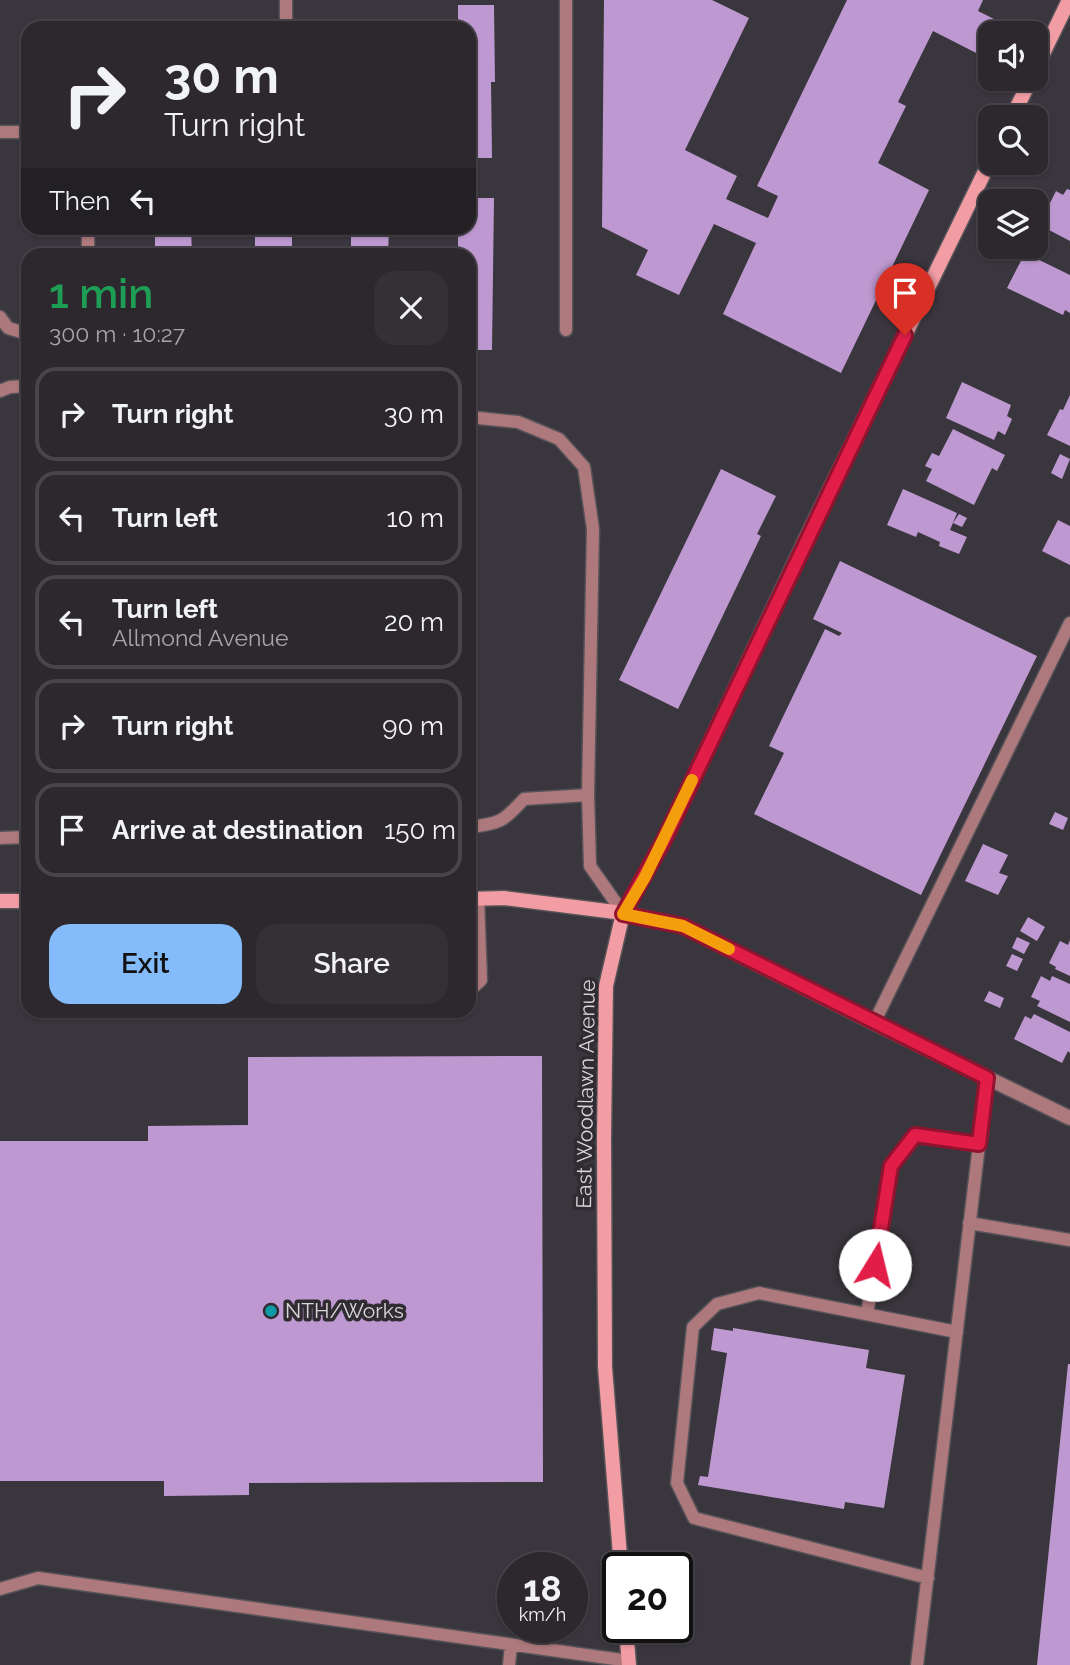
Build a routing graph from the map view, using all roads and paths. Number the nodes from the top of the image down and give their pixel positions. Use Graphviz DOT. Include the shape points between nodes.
graph roads {
  1 [pos="286,0"];
  2 [pos="566,0"];
  3 [pos="1069,0"];
  4 [pos="286,21"];
  5 [pos="1048,43"];
  6 [pos="0,132"];
  7 [pos="21,132"];
  8 [pos="983,175"];
  9 [pos="0,317"];
  10 [pos="566,330"];
  11 [pos="21,332"];
  12 [pos="21,386"];
  13 [pos="0,391"];
  14 [pos="476,417"];
  15 [pos="1070,623"];
  16 [pos="587,795"];
  17 [pos="476,826"];
  18 [pos="21,837"];
  19 [pos="0,838"];
  20 [pos="476,898"];
  21 [pos="0,901"];
  22 [pos="21,901"];
  23 [pos="623,914"];
  24 [pos="476,921"];
  25 [pos="476,984"];
  26 [pos="874,1023"];
  27 [pos="987,1078"];
  28 [pos="1070,1118"];
  29 [pos="979,1144"];
  30 [pos="970,1223"];
  31 [pos="1070,1240"];
  32 [pos="867,1314"];
  33 [pos="957,1332"];
  34 [pos="620,1552"];
  35 [pos="928,1578"];
  36 [pos="0,1588"];
  37 [pos="627,1643"];
  38 [pos="510,1645"];
  39 [pos="629,1663"];
  40 [pos="509,1665"];
  41 [pos="918,1665"];
  1 -- 4 [label="lane"];
  2 -- 10 [label="lane"];
  3 -- 5 [label="main road"];
  6 -- 7 [label="lane"];
  8 -- 23 [label="main road, East Woodlawn Avenue" via="664,840"];
  9 -- 11 [label="lane" via="8,328"];
  12 -- 13 [label="lane"];
  14 -- 16 [label="lane" via="519,422 559,439 584,467 593,529"];
  15 -- 26 [label="lane"];
  16 -- 17 [label="lane" via="524,799 505,820"];
  16 -- 23 [label="lane" via="590,866"];
  18 -- 19 [label="lane"];
  20 -- 23 [label="main road"];
  21 -- 22 [label="main road"];
  23 -- 26 [label="street" via="683,926"];
  23 -- 34 [label="main road, East Woodlawn Avenue" via="606,986 604,1138 605,1367"];
  24 -- 25 [label="lane" via="481,979"];
  26 -- 27 [label="street"];
  27 -- 28 [label="street"];
  27 -- 29 [label="lane"];
  29 -- 30 [label="lane"];
  29 -- 32 [label="lane" via="915,1135 891,1166"];
  30 -- 31 [label="lane"];
  30 -- 33 [label="lane"];
  32 -- 33 [label="lane"];
  32 -- 35 [label="lane" via="759,1293 717,1304 693,1326 677,1483 694,1518"];
  33 -- 35 [label="lane"];
  35 -- 41 [label="lane"];
  36 -- 38 [label="lane" via="38,1578"];
  37 -- 39 [label="main road"];
  38 -- 39 [label="lane"];
  38 -- 40 [label="lane"];
}
